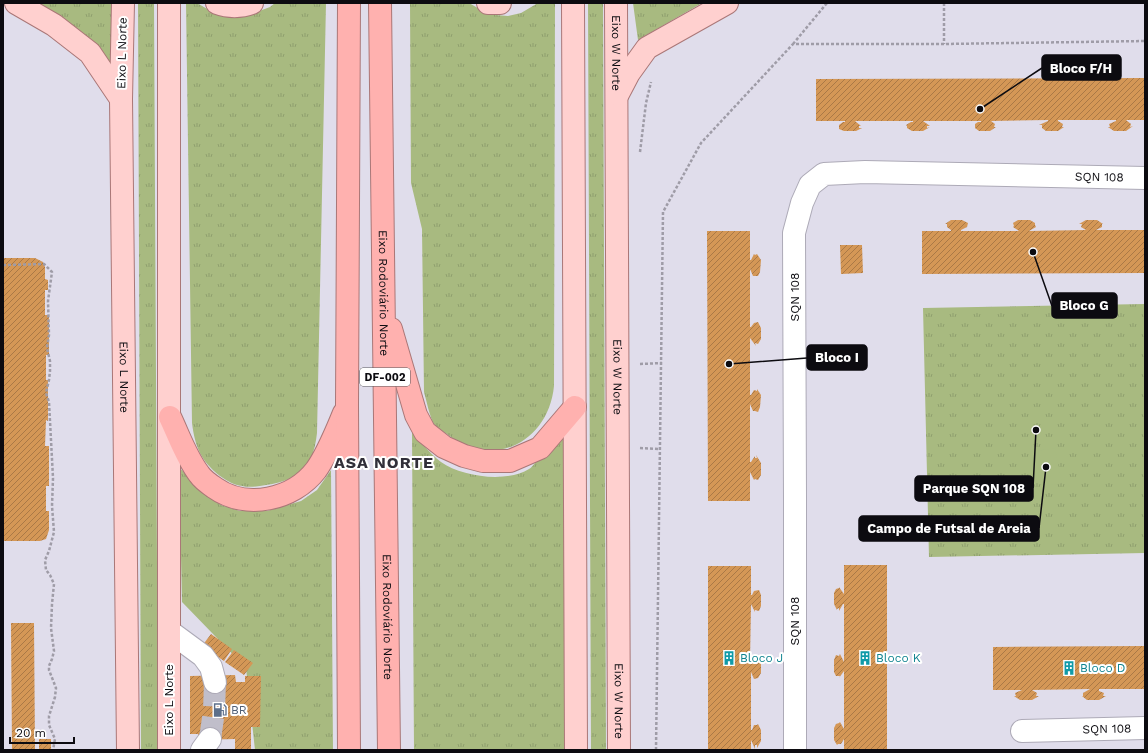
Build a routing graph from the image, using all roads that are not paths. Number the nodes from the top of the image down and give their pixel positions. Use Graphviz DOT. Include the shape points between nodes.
graph roads {
  1 [pos="16,3"];
  2 [pos="123,3"];
  3 [pos="169,3"];
  4 [pos="217,3"];
  5 [pos="252,3"];
  6 [pos="349,3"];
  7 [pos="380,3"];
  8 [pos="488,3"];
  9 [pos="500,3"];
  10 [pos="573,3"];
  11 [pos="616,3"];
  12 [pos="727,3"];
  13 [pos="616,97"];
  14 [pos="121,99"];
  15 [pos="1145,178"];
  16 [pos="384,302"];
  17 [pos="347,406"];
  18 [pos="575,407"];
  19 [pos="170,417"];
  20 [pos="169,631"];
  21 [pos="215,682"];
  22 [pos="1145,728"];
  23 [pos="1022,731"];
  24 [pos="128,750"];
  25 [pos="169,750"];
  26 [pos="349,750"];
  27 [pos="389,750"];
  28 [pos="576,750"];
  29 [pos="619,750"];
  30 [pos="795,750"];
  1 -- 14 [label="main road" via="54,25 90,54"];
  2 -- 14 [label="main road, Eixo L Norte"];
  3 -- 19 [label="main road, Eixo L Norte"];
  4 -- 5 [label="main road" via="224,6 244,6"];
  6 -- 17 [label="highway, DF-002"];
  7 -- 16 [label="highway, Eixo Rodoviário Norte / DF-002"];
  8 -- 9 [label="main road"];
  10 -- 18 [label="main road"];
  11 -- 13 [label="main road, Eixo W Norte"];
  12 -- 13 [label="main road" via="648,48 629,73"];
  13 -- 29 [label="main road, Eixo W Norte"];
  14 -- 24 [label="main road, Eixo L Norte"];
  15 -- 30 [label="street, SQN 108" via="865,172 824,174 810,185 802,203 794,234"];
  16 -- 18 [label="highway" via="416,415 425,432 444,447 482,462 510,461 540,448"];
  16 -- 27 [label="highway, Eixo Rodoviário Norte / DF-002"];
  17 -- 19 [label="highway" via="328,449 316,470 303,484 284,494 258,500 229,496 206,482 191,462"];
  17 -- 26 [label="highway, DF-002"];
  18 -- 28 [label="main road"];
  19 -- 20 [label="main road, Eixo L Norte"];
  20 -- 21 [label="street" via="204,656 211,667"];
  20 -- 25 [label="main road, Eixo L Norte"];
  22 -- 23 [label="street, SQN 108"];
}
